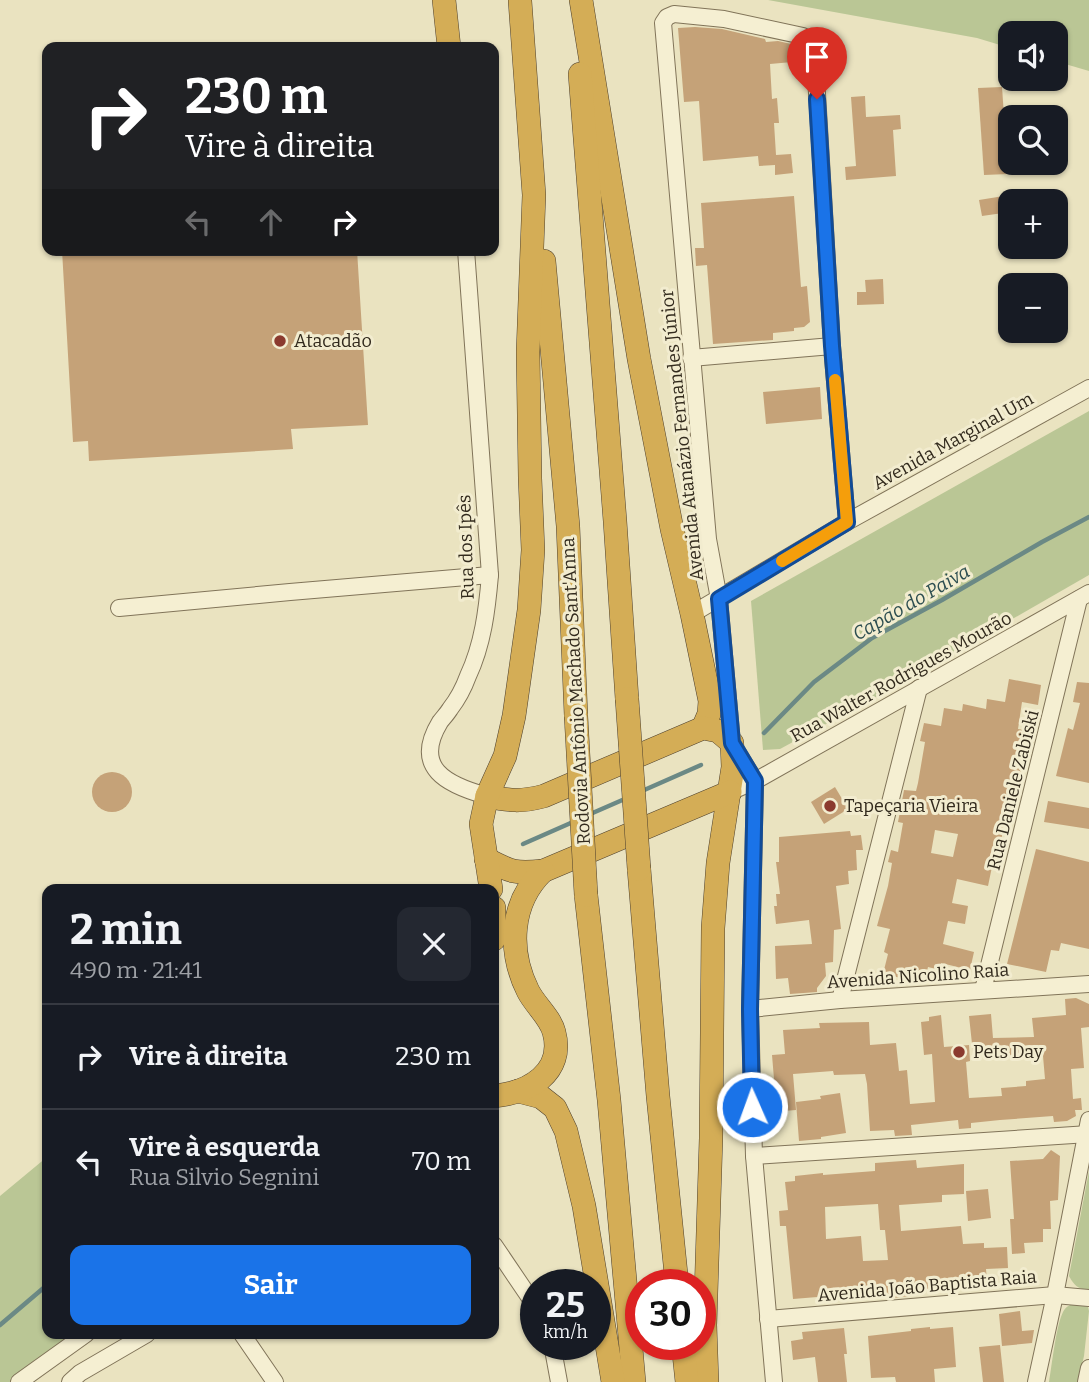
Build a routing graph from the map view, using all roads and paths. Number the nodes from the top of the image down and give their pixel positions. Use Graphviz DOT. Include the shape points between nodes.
graph roads {
  1 [pos="444,0"];
  2 [pos="520,0"];
  3 [pos="574,0"];
  4 [pos="581,0"];
  5 [pos="448,42"];
  6 [pos="466,256"];
  7 [pos="832,346"];
  8 [pos="691,358"];
  9 [pos="1089,387"];
  10 [pos="847,522"];
  11 [pos="490,575"];
  12 [pos="1084,596"];
  13 [pos="719,599"];
  14 [pos="119,608"];
  15 [pos="692,614"];
  16 [pos="919,688"];
  17 [pos="703,728"];
  18 [pos="732,743"];
  19 [pos="755,781"];
  20 [pos="730,792"];
  21 [pos="486,796"];
  22 [pos="486,859"];
  23 [pos="543,871"];
  24 [pos="490,884"];
  25 [pos="1089,984"];
  26 [pos="983,990"];
  27 [pos="840,1000"];
  28 [pos="750,1009"];
  29 [pos="518,1091"];
  30 [pos="499,1095"];
  31 [pos="1088,1129"];
  32 [pos="754,1156"];
  33 [pos="499,1252"];
  34 [pos="676,1269"];
  35 [pos="520,1283"];
  36 [pos="1055,1295"];
  37 [pos="1089,1298"];
  38 [pos="768,1319"];
  39 [pos="79,1339"];
  40 [pos="138,1339"];
  41 [pos="245,1339"];
  42 [pos="555,1360"];
  43 [pos="685,1360"];
  44 [pos="1089,1368"];
  45 [pos="19,1382"];
  46 [pos="70,1382"];
  47 [pos="275,1382"];
  48 [pos="559,1382"];
  49 [pos="613,1382"];
  50 [pos="634,1382"];
  51 [pos="687,1382"];
  52 [pos="707,1382"];
  53 [pos="774,1382"];
  54 [pos="1036,1382"];
  55 [pos="1086,1382"];
  1 -- 5 [label="highway"];
  2 -- 21 [label="highway" via="534,195 528,352 533,550 514,716 505,756"];
  2 -- 50 [label="highway, Rodovia Antônio Machado Sant'Anna, bridge" via="568,526 586,895"];
  3 -- 34 [label="highway, bridge" via="639,869"];
  4 -- 15 [label="highway" via="639,359"];
  6 -- 11 [label="street, Rua dos Ipês"];
  7 -- 8 [label="street"];
  7 -- 8 [label="street, Avenida Atanázio Fernandes Júnior" via="814,44 803,36 724,19 674,15 663,23"];
  7 -- 10 [label="street"];
  8 -- 13 [label="street, Avenida Atanázio Fernandes Júnior" via="708,539"];
  9 -- 10 [label="street, Avenida Marginal Um"];
  10 -- 13 [label="street, Avenida Marginal Um"];
  11 -- 14 [label="street"];
  11 -- 21 [label="street, Rua dos Ipês" via="476,657 435,732 430,757 450,783"];
  12 -- 16 [label="street, Rua Walter Rodrigues Mourão"];
  12 -- 26 [label="street, Rua Daniele Zabiski"];
  13 -- 15 [label="street, Avenida Marginal Um"];
  13 -- 18 [label="street, Avenida Atanázio Fernandes Júnior"];
  15 -- 17 [label="highway" via="710,701"];
  16 -- 19 [label="street, Rua Walter Rodrigues Mourão"];
  16 -- 27 [label="street"];
  17 -- 18 [label="highway" via="719,731"];
  17 -- 21 [label="highway" via="544,796 527,800"];
  18 -- 19 [label="street, Avenida Atanázio Fernandes Júnior"];
  18 -- 20 [label="highway"];
  19 -- 20 [label="street, Rua Walter Rodrigues Mourão"];
  19 -- 28 [label="street"];
  20 -- 23 [label="highway"];
  20 -- 52 [label="highway" via="713,928"];
  21 -- 22 [label="highway" via="481,824"];
  22 -- 23 [label="highway" via="509,871"];
  22 -- 24 [label="highway"];
  23 -- 29 [label="highway" via="525,894 514,941 527,989 553,1030 555,1055 540,1081"];
  25 -- 26 [label="street, Avenida Nicolino Raia"];
  26 -- 27 [label="street, Avenida Nicolino Raia"];
  27 -- 28 [label="street, Avenida Nicolino Raia"];
  28 -- 32 [label="street"];
  29 -- 30 [label="highway"];
  29 -- 49 [label="highway" via="541,1097 555,1108 566,1131 584,1206"];
  31 -- 32 [label="street"];
  31 -- 36 [label="street"];
  32 -- 38 [label="street"];
  33 -- 35 [label="street"];
  36 -- 37 [label="street, Avenida João Baptista Raia"];
  36 -- 38 [label="street, Avenida João Baptista Raia"];
  36 -- 54 [label="street"];
  38 -- 53 [label="street"];
  39 -- 45 [label="street"];
  40 -- 46 [label="street"];
  41 -- 47 [label="street"];
  42 -- 48 [label="street"];
  43 -- 51 [label="highway"];
  44 -- 55 [label="street"];
}
